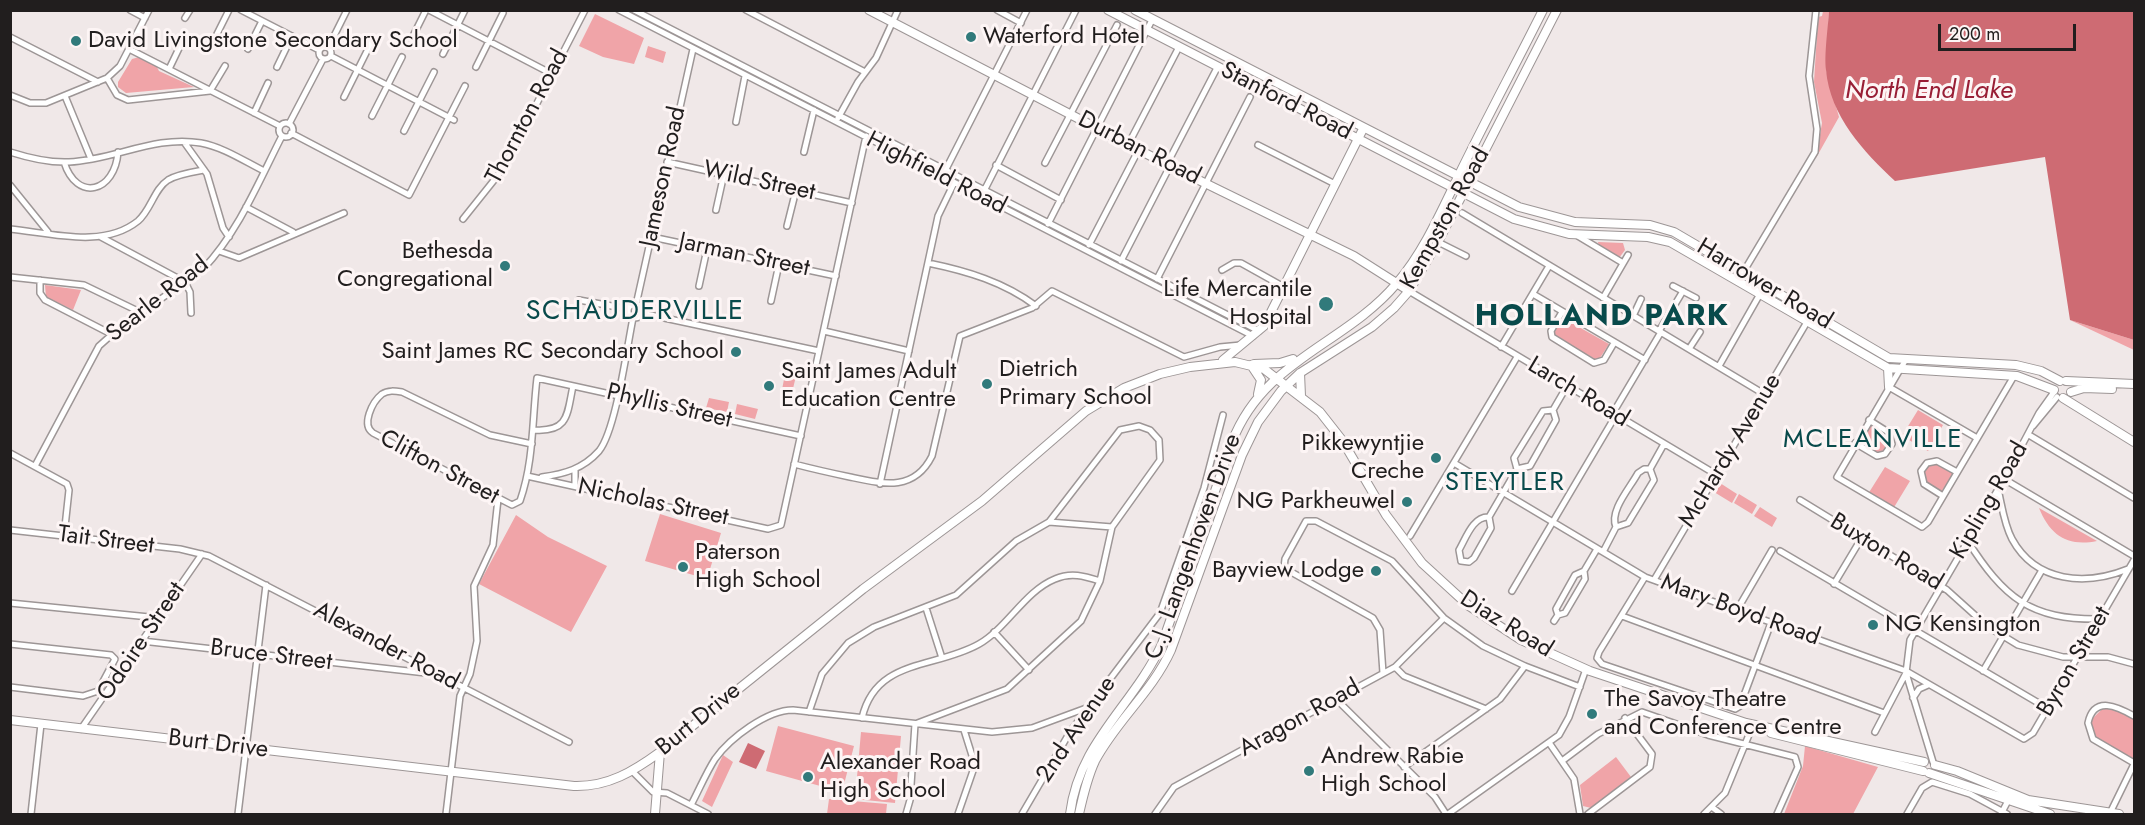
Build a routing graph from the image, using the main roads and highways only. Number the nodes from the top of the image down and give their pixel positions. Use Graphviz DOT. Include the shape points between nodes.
graph roads {
  1 [pos="869,10"];
  2 [pos="1108,10"];
  3 [pos="1134,10"];
  4 [pos="1543,10"];
  5 [pos="1557,10"];
  6 [pos="1363,129"];
  7 [pos="1358,139"];
  8 [pos="1458,177"];
  9 [pos="1468,182"];
  10 [pos="1452,189"];
  11 [pos="1462,194"];
  12 [pos="1456,205"];
  13 [pos="1497,212"];
  14 [pos="1310,235"];
  15 [pos="1397,284"];
  16 [pos="1408,291"];
  17 [pos="1805,310"];
  18 [pos="1803,320"];
  19 [pos="1306,354"];
  20 [pos="1219,363"];
  21 [pos="1250,364"];
  22 [pos="1888,368"];
  23 [pos="1300,373"];
  24 [pos="1276,377"];
  25 [pos="2063,381"];
  26 [pos="2134,384"];
  27 [pos="1287,385"];
  28 [pos="1889,387"];
  29 [pos="2082,388"];
  30 [pos="2134,389"];
  31 [pos="2061,394"];
  32 [pos="1301,396"];
  33 [pos="2077,401"];
  34 [pos="1248,412"];
  35 [pos="2134,437"];
  36 [pos="2134,442"];
  37 [pos="10,720"];
  38 [pos="1752,727"];
  39 [pos="660,752"];
  40 [pos="1929,761"];
  41 [pos="1926,772"];
  42 [pos="2009,798"];
  43 [pos="655,814"];
  44 [pos="1070,814"];
  45 [pos="1079,814"];
  46 [pos="2050,814"];
  47 [pos="2114,814"];
  1 -- 14 [label="main road, Durban Road"];
  2 -- 7 [label="main road, Stanford Road"];
  3 -- 6 [label="main road, Stanford Road"];
  4 -- 8 [label="main road, Kempston Road"];
  5 -- 9 [label="main road, Kempston Road"];
  6 -- 7 [label="main road"];
  6 -- 8 [label="main road, Stanford Road"];
  7 -- 10 [label="main road, Stanford Road"];
  7 -- 14 [label="main road"];
  8 -- 9 [label="main road, Stanford Road"];
  8 -- 10 [label="main road, Kempston Road"];
  9 -- 11 [label="main road, Kempston Road"];
  9 -- 17 [label="main road, Harrower Road" via="1519,207 1555,219 1663,228"];
  10 -- 11 [label="main road, Stanford Road"];
  10 -- 15 [label="main road, Kempston Road"];
  11 -- 12 [label="main road, Kempston Road"];
  11 -- 13 [label="main road, Harrower Road"];
  12 -- 13 [label="main road" via="1467,201"];
  12 -- 16 [label="main road, Kempston Road"];
  13 -- 18 [label="main road, Harrower Road" via="1538,228 1578,235 1661,239"];
  14 -- 15 [label="main road, Durban Road" via="1354,256"];
  14 -- 20 [label="main road" via="1257,334"];
  15 -- 16 [label="main road, Durban Road"];
  15 -- 19 [label="main road, Kempston Road" via="1358,320"];
  16 -- 23 [label="main road, Kempston Road" via="1378,322"];
  17 -- 18 [label="main road"];
  17 -- 25 [label="main road, Harrower Road" via="1889,358 2016,365"];
  18 -- 22 [label="main road, Harrower Road"];
  19 -- 21 [label="main road" via="1280,363"];
  19 -- 24 [label="main road, Kempston Road"];
  20 -- 21 [label="main road, Burt Drive"];
  20 -- 39 [label="main road, Burt Drive" via="1177,369 1138,381 1086,411 982,501 863,589"];
  21 -- 24 [label="main road, Burt Drive"];
  21 -- 34 [label="main road" via="1260,376 1261,386"];
  22 -- 28 [label="main road"];
  22 -- 31 [label="main road, Harrower Road" via="2014,376"];
  23 -- 27 [label="main road, Kempston Road"];
  23 -- 32 [label="main road"];
  24 -- 27 [label="main road, Burt Drive"];
  24 -- 34 [label="main road, C.J. Langenhoven Drive"];
  25 -- 26 [label="main road"];
  25 -- 31 [label="main road"];
  25 -- 31 [label="main road"];
  27 -- 32 [label="main road, Diaz Road"];
  27 -- 45 [label="main road, C.J. Langenhoven Drive" via="1263,413 1246,443 1164,664 1099,754"];
  29 -- 30 [label="main road"];
  29 -- 31 [label="main road"];
  29 -- 33 [label="main road"];
  31 -- 33 [label="main road, Harrower Road"];
  31 -- 36 [label="main road, Harrower Road"];
  32 -- 38 [label="main road, Diaz Road" via="1332,425 1400,536 1437,578 1469,606 1539,650 1656,698"];
  33 -- 35 [label="main road, Harrower Road"];
  34 -- 44 [label="main road, C.J. Langenhoven Drive" via="1235,434 1162,644 1149,669 1089,751 1076,783"];
  37 -- 39 [label="main road, Burt Drive" via="582,787 602,784 632,771"];
  38 -- 40 [label="main road, Diaz Road"];
  38 -- 41 [label="main road, Diaz Road"];
  39 -- 43 [label="main road"];
  40 -- 41 [label="main road"];
  40 -- 41 [label="main road" via="1933,772"];
  40 -- 42 [label="main road, Diaz Road"];
  41 -- 42 [label="main road, Diaz Road"];
  42 -- 46 [label="main road, Diaz Road"];
  42 -- 47 [label="main road, Diaz Road"];
}
